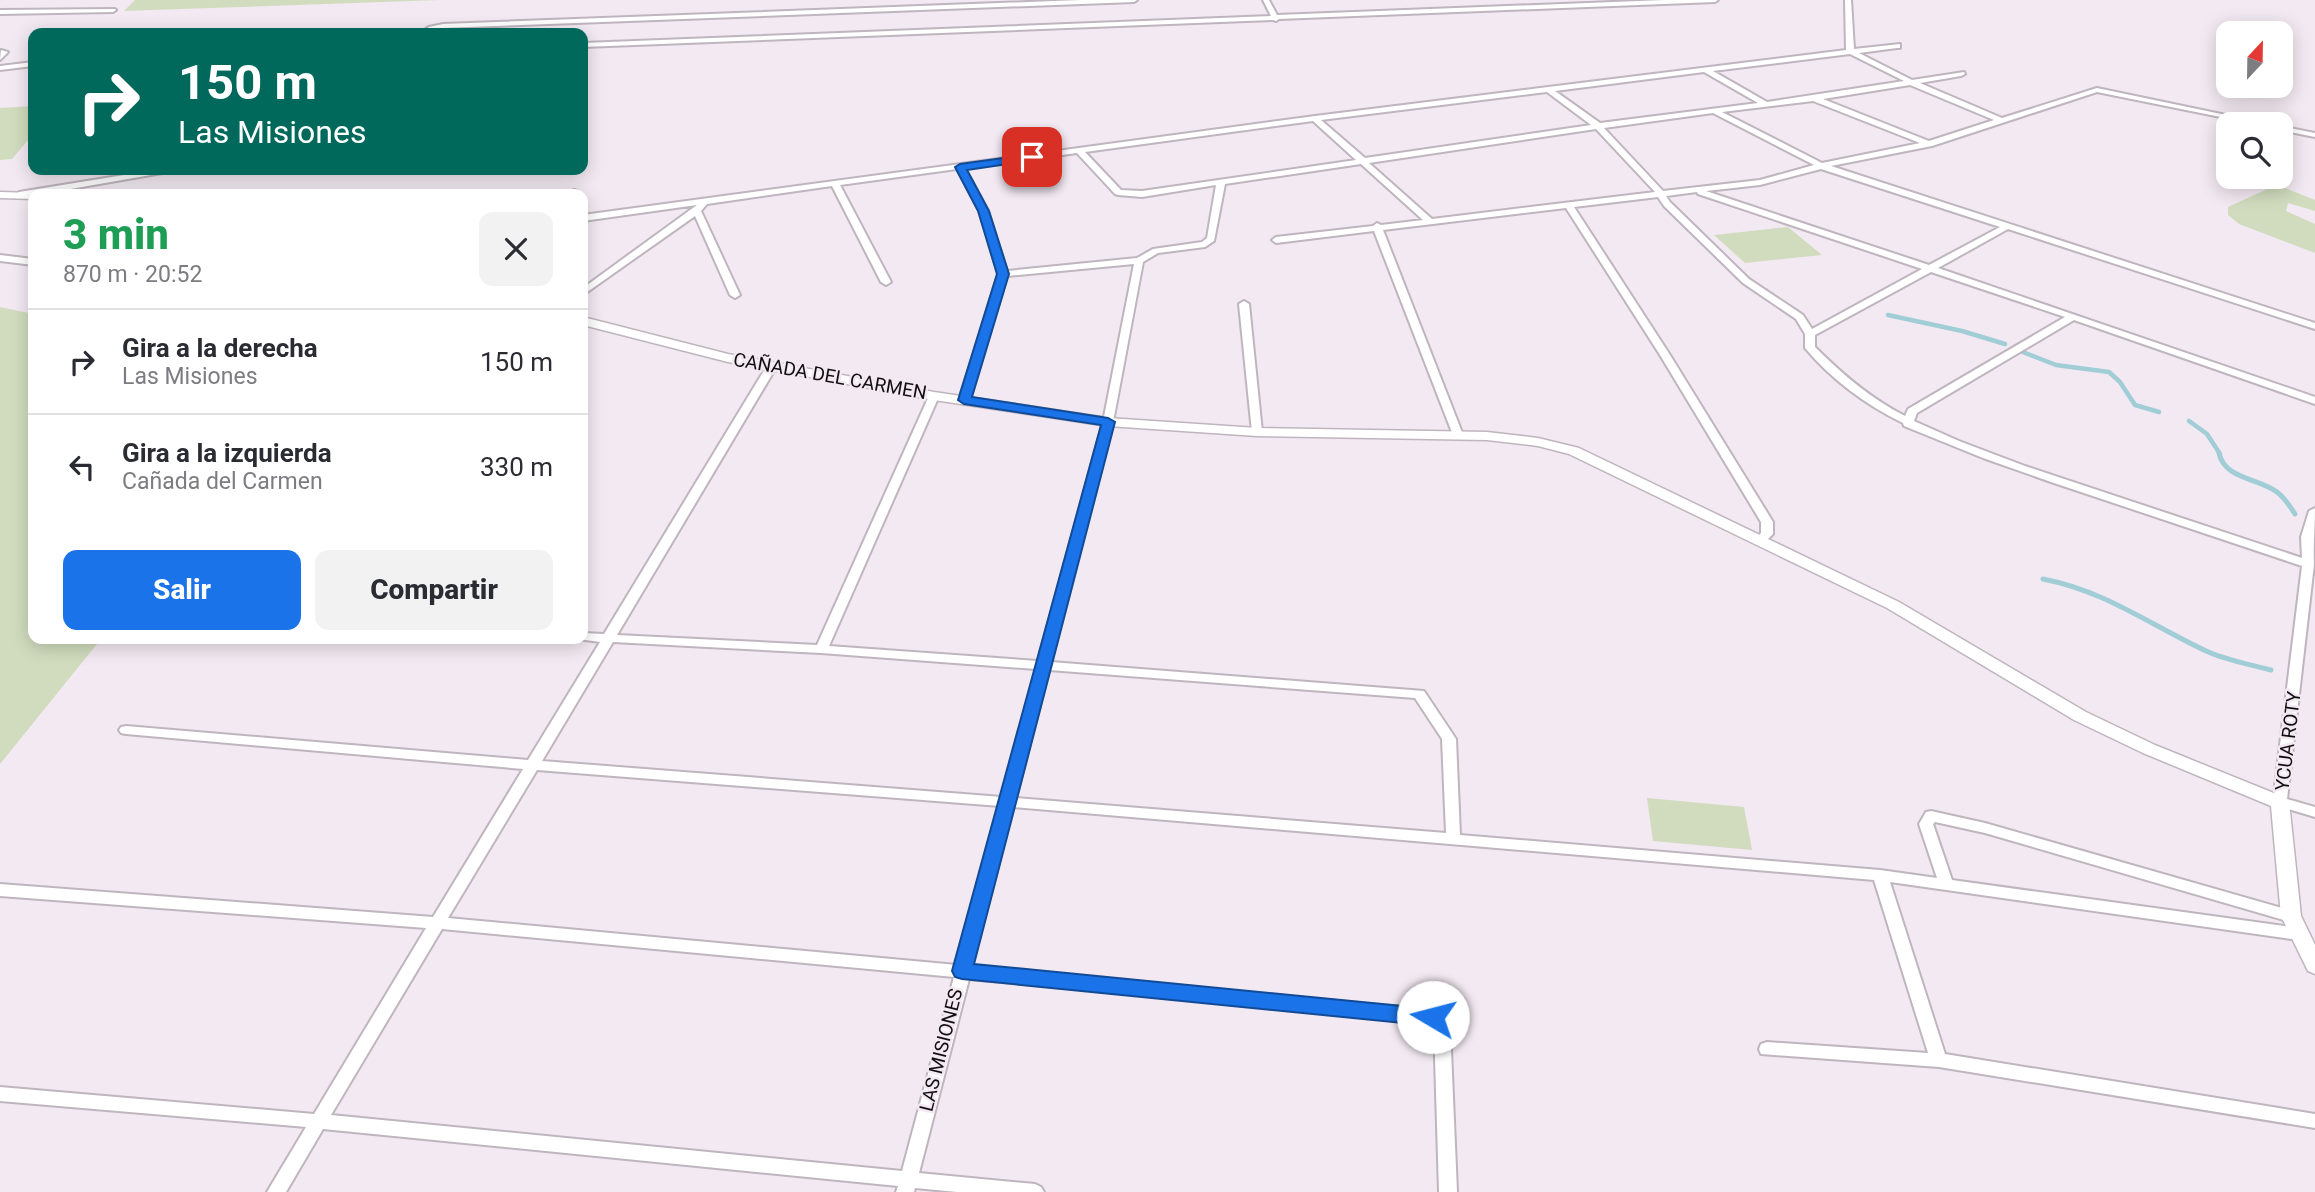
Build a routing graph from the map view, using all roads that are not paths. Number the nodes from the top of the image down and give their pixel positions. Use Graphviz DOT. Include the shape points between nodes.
graph roads {
  1 [pos="1134,0"];
  2 [pos="1266,0"];
  3 [pos="1715,0"];
  4 [pos="1849,0"];
  5 [pos="1658,2"];
  6 [pos="1058,3"];
  7 [pos="113,10"];
  8 [pos="0,12"];
  9 [pos="1276,19"];
  10 [pos="1062,27"];
  11 [pos="431,28"];
  12 [pos="588,45"];
  13 [pos="1897,46"];
  14 [pos="1850,51"];
  15 [pos="28,65"];
  16 [pos="0,68"];
  17 [pos="1706,70"];
  18 [pos="1961,74"];
  19 [pos="1913,83"];
  20 [pos="1548,89"];
  21 [pos="1815,99"];
  22 [pos="1765,104"];
  23 [pos="1714,111"];
  24 [pos="2216,114"];
  25 [pos="1315,118"];
  26 [pos="2002,121"];
  27 [pos="1598,126"];
  28 [pos="2293,131"];
  29 [pos="2315,135"];
  30 [pos="1929,144"];
  31 [pos="1080,151"];
  32 [pos="1363,161"];
  33 [pos="1821,166"];
  34 [pos="960,167"];
  35 [pos="120,175"];
  36 [pos="1221,182"];
  37 [pos="835,184"];
  38 [pos="49,189"];
  39 [pos="1697,191"];
  40 [pos="28,193"];
  41 [pos="0,195"];
  42 [pos="19,195"];
  43 [pos="1661,195"];
  44 [pos="28,196"];
  45 [pos="1568,205"];
  46 [pos="700,207"];
  47 [pos="588,218"];
  48 [pos="1428,220"];
  49 [pos="1377,226"];
  50 [pos="2006,227"];
  51 [pos="1276,240"];
  52 [pos="0,258"];
  53 [pos="28,261"];
  54 [pos="1139,261"];
  55 [pos="1931,268"];
  56 [pos="1003,274"];
  57 [pos="886,282"];
  58 [pos="588,288"];
  59 [pos="735,295"];
  60 [pos="1244,304"];
  61 [pos="2073,316"];
  62 [pos="588,322"];
  63 [pos="2315,326"];
  64 [pos="1810,334"];
  65 [pos="772,366"];
  66 [pos="933,396"];
  67 [pos="964,400"];
  68 [pos="2315,401"];
  69 [pos="1108,422"];
  70 [pos="1908,424"];
  71 [pos="1257,432"];
  72 [pos="1458,435"];
  73 [pos="2315,511"];
  74 [pos="1761,540"];
  75 [pos="2308,564"];
  76 [pos="588,636"];
  77 [pos="608,638"];
  78 [pos="821,649"];
  79 [pos="1044,666"];
  80 [pos="126,730"];
  81 [pos="531,765"];
  82 [pos="1007,802"];
  83 [pos="2280,802"];
  84 [pos="2315,812"];
  85 [pos="1453,840"];
  86 [pos="1880,875"];
  87 [pos="1946,883"];
  88 [pos="0,890"];
  89 [pos="436,923"];
  90 [pos="2294,925"];
  91 [pos="2315,966"];
  92 [pos="962,971"];
  93 [pos="1767,1049"];
  94 [pos="1939,1060"];
  95 [pos="0,1094"];
  96 [pos="317,1121"];
  97 [pos="2315,1121"];
  98 [pos="906,1185"];
  99 [pos="276,1192"];
  100 [pos="1035,1192"];
  101 [pos="1448,1192"];
  1 -- 6 [label="street"];
  2 -- 9 [label="street"];
  3 -- 5 [label="street"];
  4 -- 14 [label="street"];
  5 -- 9 [label="street"];
  6 -- 10 [label="street"];
  6 -- 11 [label="street"];
  7 -- 8 [label="street"];
  9 -- 10 [label="street"];
  10 -- 12 [label="street"];
  13 -- 14 [label="street"];
  14 -- 17 [label="street"];
  14 -- 19 [label="street"];
  15 -- 16 [label="street"];
  17 -- 20 [label="street"];
  17 -- 22 [label="street"];
  18 -- 19 [label="street"];
  19 -- 21 [label="street"];
  19 -- 26 [label="street"];
  20 -- 25 [label="street"];
  20 -- 27 [label="street"];
  21 -- 22 [label="street"];
  21 -- 30 [label="street"];
  22 -- 23 [label="street"];
  23 -- 27 [label="street"];
  23 -- 33 [label="street"];
  24 -- 26 [label="street" via="2101,90"];
  25 -- 31 [label="street"];
  25 -- 32 [label="street"];
  26 -- 30 [label="street"];
  27 -- 32 [label="street"];
  27 -- 43 [label="street"];
  28 -- 29 [label="street"];
  30 -- 33 [label="street"];
  31 -- 34 [label="street"];
  31 -- 36 [label="street" via="1118,192 1142,194"];
  32 -- 36 [label="street"];
  32 -- 48 [label="street"];
  33 -- 39 [label="street" via="1760,182"];
  33 -- 50 [label="street"];
  34 -- 37 [label="street"];
  34 -- 56 [label="street" via="984,211"];
  35 -- 38 [label="street"];
  36 -- 54 [label="street" via="1211,239 1205,244 1156,251"];
  37 -- 46 [label="street"];
  37 -- 57 [label="street"];
  39 -- 43 [label="street"];
  39 -- 55 [label="street"];
  40 -- 42 [label="street"];
  41 -- 42 [label="street"];
  42 -- 44 [label="street"];
  43 -- 45 [label="street"];
  43 -- 64 [label="street" via="1746,281 1800,317"];
  45 -- 48 [label="street"];
  45 -- 74 [label="street" via="1767,522 1768,534"];
  46 -- 47 [label="street"];
  46 -- 58 [label="street"];
  46 -- 59 [label="street"];
  48 -- 49 [label="street"];
  49 -- 51 [label="street"];
  49 -- 72 [label="street"];
  50 -- 55 [label="street"];
  50 -- 63 [label="street"];
  52 -- 53 [label="street"];
  54 -- 56 [label="street"];
  54 -- 69 [label="street, LAS MISIONES"];
  55 -- 61 [label="street"];
  55 -- 64 [label="street"];
  56 -- 67 [label="street"];
  60 -- 71 [label="street"];
  61 -- 68 [label="street"];
  61 -- 70 [label="street" via="1912,411"];
  62 -- 65 [label="street, CAÑADA DEL CARMEN"];
  64 -- 70 [label="street" via="1810,348 1822,361"];
  65 -- 66 [label="street, CAÑADA DEL CARMEN"];
  65 -- 77 [label="street"];
  66 -- 67 [label="street, CAÑADA DEL CARMEN"];
  66 -- 78 [label="street"];
  67 -- 69 [label="street, CAÑADA DEL CARMEN"];
  69 -- 71 [label="street, CAÑADA DEL CARMEN"];
  69 -- 79 [label="street, LAS MISIONES"];
  70 -- 75 [label="street" via="2088,491"];
  71 -- 72 [label="street, CAÑADA DEL CARMEN"];
  72 -- 74 [label="street, CAÑADA DEL CARMEN" via="1567,448"];
  73 -- 75 [label="street, YCUA ROTY" via="2307,537"];
  74 -- 83 [label="street, CAÑADA DEL CARMEN" via="1893,605 2080,716"];
  75 -- 83 [label="street, YCUA ROTY"];
  76 -- 77 [label="street"];
  77 -- 78 [label="street"];
  77 -- 81 [label="street"];
  78 -- 79 [label="street"];
  79 -- 82 [label="street, LAS MISIONES"];
  79 -- 85 [label="street" via="1419,695 1449,739"];
  80 -- 81 [label="street"];
  81 -- 82 [label="street"];
  81 -- 89 [label="street"];
  82 -- 85 [label="street"];
  82 -- 92 [label="street, LAS MISIONES"];
  83 -- 84 [label="street"];
  83 -- 90 [label="street, YCUA ROTY"];
  85 -- 86 [label="street"];
  86 -- 87 [label="street"];
  86 -- 94 [label="street"];
  87 -- 90 [label="street"];
  87 -- 90 [label="street" via="1926,824 1931,816 1985,828"];
  88 -- 89 [label="street"];
  89 -- 92 [label="street"];
  89 -- 96 [label="street"];
  90 -- 91 [label="street, YCUA ROTY"];
  92 -- 98 [label="street, LAS MISIONES"];
  92 -- 101 [label="street" via="1433,1017 1442,1026"];
  93 -- 94 [label="street"];
  94 -- 97 [label="street"];
  95 -- 96 [label="street"];
  96 -- 98 [label="street"];
  96 -- 99 [label="street"];
  98 -- 100 [label="street"];
}
